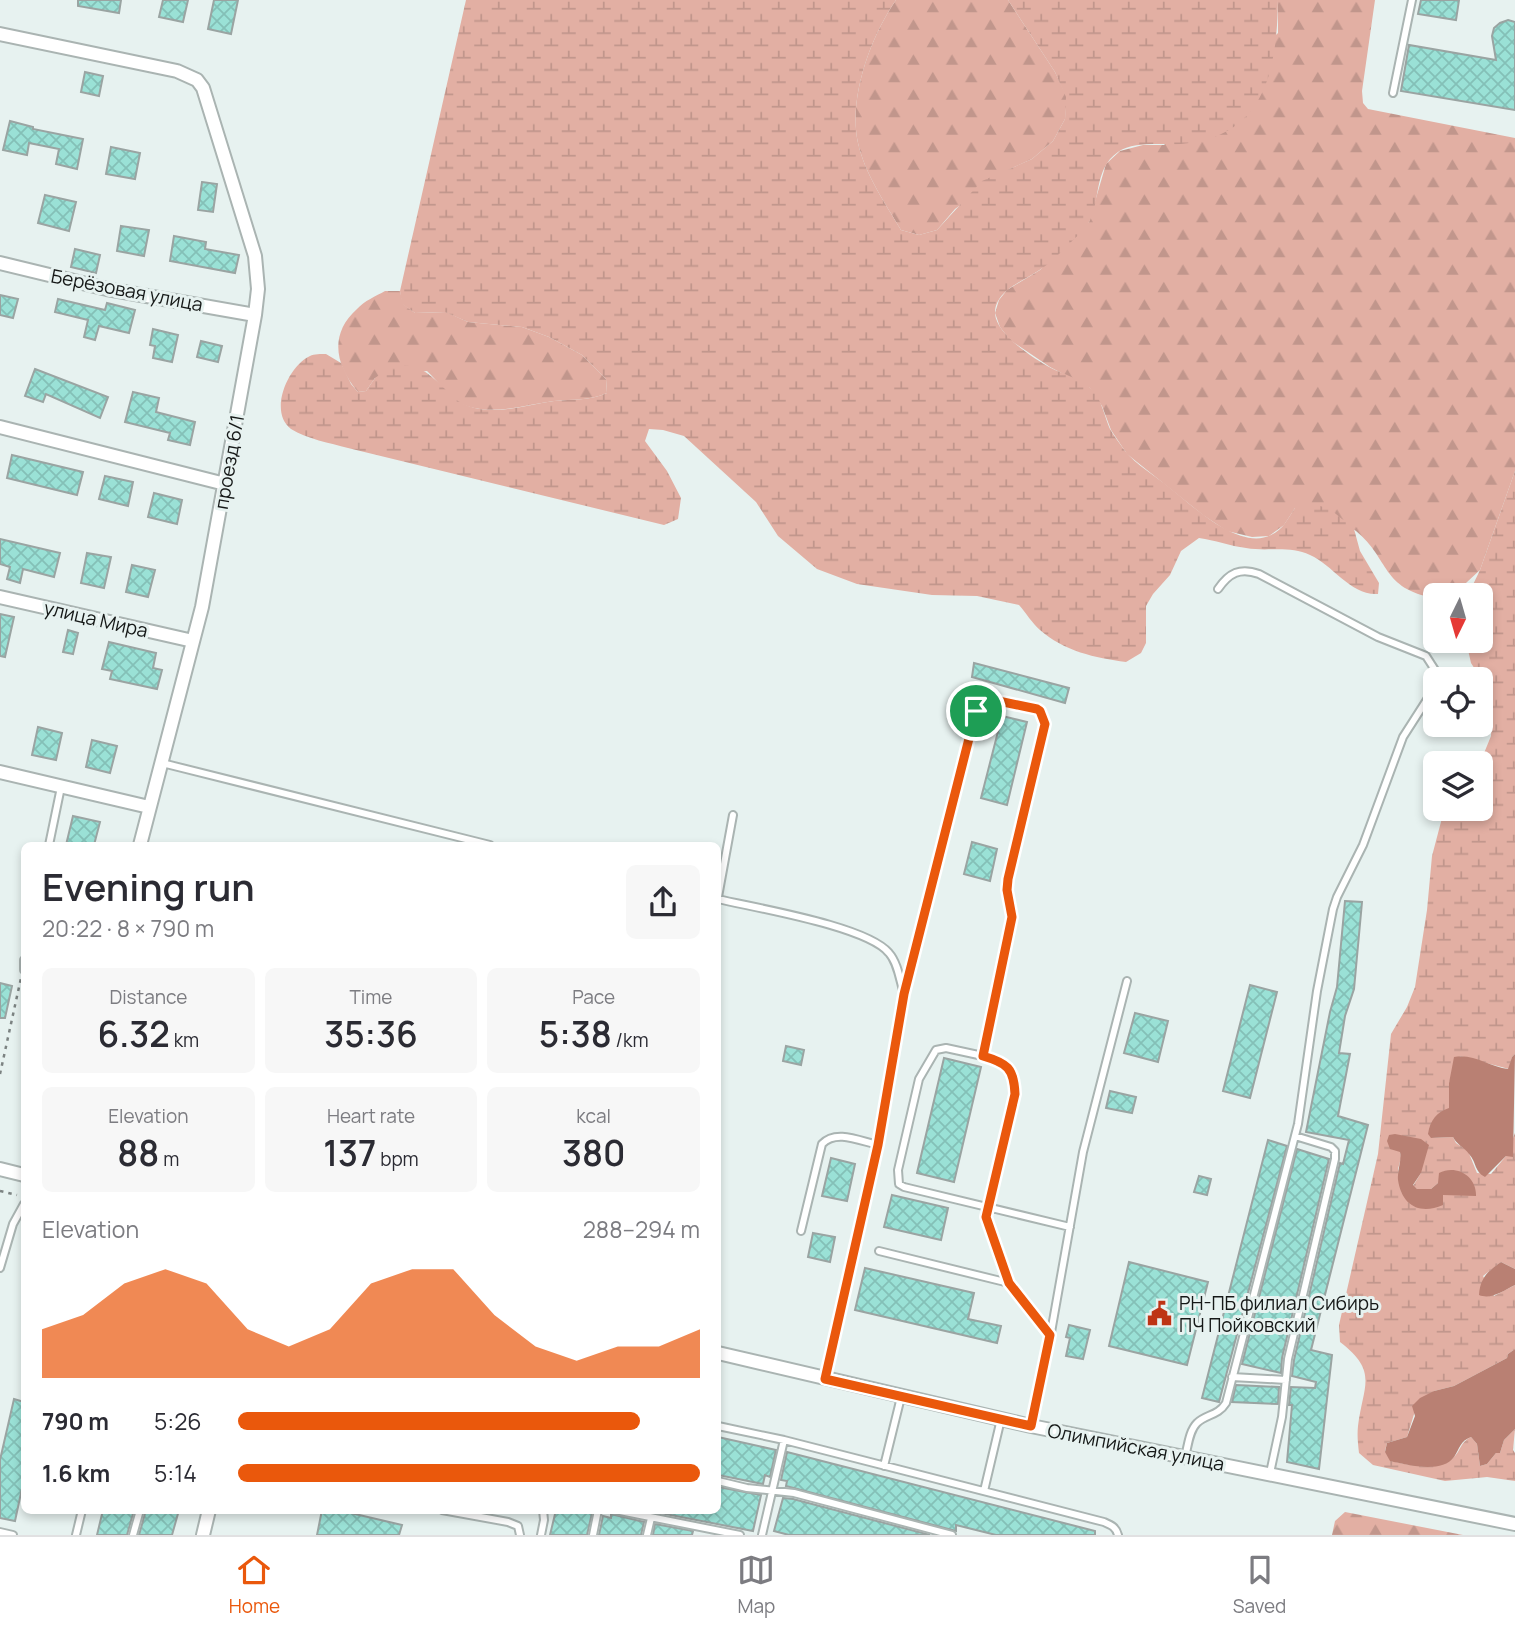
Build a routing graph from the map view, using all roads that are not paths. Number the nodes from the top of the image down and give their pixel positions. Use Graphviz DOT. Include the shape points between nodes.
graph roads {
  1 [pos="1412,0"];
  2 [pos="0,34"];
  3 [pos="1393,93"];
  4 [pos="0,263"];
  5 [pos="255,315"];
  6 [pos="0,427"];
  7 [pos="225,484"];
  8 [pos="1218,589"];
  9 [pos="0,597"];
  10 [pos="193,641"];
  11 [pos="1433,667"];
  12 [pos="1423,704"];
  13 [pos="160,763"];
  14 [pos="0,772"];
  15 [pos="61,787"];
  16 [pos="149,807"];
  17 [pos="733,815"];
  18 [pos="50,842"];
  19 [pos="141,842"];
  20 [pos="478,842"];
  21 [pos="721,881"];
  22 [pos="721,899"];
  23 [pos="1127,981"];
  24 [pos="904,994"];
  25 [pos="983,1056"];
  26 [pos="1295,1136"];
  27 [pos="878,1145"];
  28 [pos="0,1169"];
  29 [pos="21,1174"];
  30 [pos="986,1207"];
  31 [pos="21,1209"];
  32 [pos="1070,1227"];
  33 [pos="801,1231"];
  34 [pos="879,1251"];
  35 [pos="0,1268"];
  36 [pos="1009,1283"];
  37 [pos="1050,1335"];
  38 [pos="721,1354"];
  39 [pos="1232,1377"];
  40 [pos="825,1379"];
  41 [pos="1286,1380"];
  42 [pos="901,1397"];
  43 [pos="1001,1419"];
  44 [pos="1031,1426"];
  45 [pos="721,1427"];
  46 [pos="784,1440"];
  47 [pos="1185,1457"];
  48 [pos="884,1466"];
  49 [pos="1270,1475"];
  50 [pos="721,1482"];
  51 [pos="772,1490"];
  52 [pos="984,1491"];
  53 [pos="81,1514"];
  54 [pos="139,1514"];
  55 [pos="208,1514"];
  56 [pos="464,1514"];
  57 [pos="543,1514"];
  58 [pos="597,1514"];
  59 [pos="636,1514"];
  60 [pos="651,1517"];
  61 [pos="1515,1524"];
  62 [pos="0,1531"];
  63 [pos="699,1531"];
  64 [pos="13,1535"];
  65 [pos="76,1535"];
  66 [pos="133,1535"];
  67 [pos="203,1535"];
  68 [pos="520,1535"];
  69 [pos="541,1535"];
  70 [pos="593,1535"];
  71 [pos="647,1535"];
  72 [pos="740,1535"];
  73 [pos="762,1535"];
  74 [pos="952,1535"];
  75 [pos="1118,1535"];
  1 -- 3 [label="lane"];
  2 -- 5 [label="street, проезд 6/1" via="177,71 197,80 255,256"];
  4 -- 5 [label="street, Берёзовая улица" via="107,289"];
  5 -- 7 [label="street, проезд 6/1"];
  6 -- 7 [label="street"];
  7 -- 10 [label="street, проезд 6/1"];
  8 -- 11 [label="lane" via="1235,572 1259,574 1378,637 1415,650"];
  9 -- 10 [label="street, улица Мира"];
  10 -- 13 [label="street, проезд 6/1"];
  12 -- 26 [label="lane" via="1403,737 1363,845 1337,897"];
  13 -- 16 [label="street, проезд 6/1"];
  13 -- 20 [label="lane"];
  14 -- 15 [label="street"];
  15 -- 16 [label="street"];
  15 -- 18 [label="lane"];
  16 -- 19 [label="street, проезд 6/1"];
  17 -- 21 [label="lane"];
  22 -- 24 [label="lane" via="870,938 892,956"];
  23 -- 32 [label="lane" via="1083,1152"];
  24 -- 25 [label="lane" via="976,711 989,699 1037,709 1044,731 1008,879 1012,917"];
  24 -- 27 [label="lane"];
  25 -- 30 [label="lane" via="999,1060 1012,1073 1015,1094"];
  25 -- 30 [label="lane" via="936,1050 919,1079 897,1177 904,1187"];
  26 -- 39 [label="lane"];
  26 -- 41 [label="lane" via="1331,1147 1335,1159"];
  27 -- 33 [label="lane" via="836,1135 822,1144"];
  27 -- 40 [label="lane"];
  28 -- 29 [label="street"];
  30 -- 32 [label="lane"];
  30 -- 36 [label="lane" via="988,1227"];
  31 -- 35 [label="lane"];
  32 -- 37 [label="lane"];
  34 -- 36 [label="lane"];
  36 -- 37 [label="lane"];
  37 -- 44 [label="lane"];
  38 -- 40 [label="street, Олимпийская улица"];
  39 -- 41 [label="lane"];
  39 -- 47 [label="lane" via="1226,1403 1221,1411 1198,1422"];
  40 -- 42 [label="street, Олимпийская улица"];
  41 -- 49 [label="lane"];
  42 -- 43 [label="street, Олимпийская улица"];
  42 -- 48 [label="lane"];
  43 -- 44 [label="street, Олимпийская улица"];
  43 -- 52 [label="lane"];
  44 -- 47 [label="street, Олимпийская улица"];
  45 -- 46 [label="lane"];
  46 -- 48 [label="lane"];
  46 -- 51 [label="lane"];
  47 -- 49 [label="street, Олимпийская улица"];
  48 -- 52 [label="lane"];
  49 -- 61 [label="street, Олимпийская улица"];
  50 -- 51 [label="lane"];
  51 -- 73 [label="lane"];
  51 -- 74 [label="lane"];
  52 -- 75 [label="lane" via="1104,1522"];
  53 -- 65 [label="lane"];
  54 -- 66 [label="lane"];
  55 -- 67 [label="street"];
  56 -- 68 [label="lane" via="508,1522 518,1526"];
  57 -- 69 [label="lane"];
  58 -- 70 [label="lane"];
  59 -- 60 [label="lane"];
  60 -- 63 [label="lane"];
  60 -- 71 [label="lane"];
  62 -- 64 [label="lane"];
  63 -- 72 [label="lane"];
}
